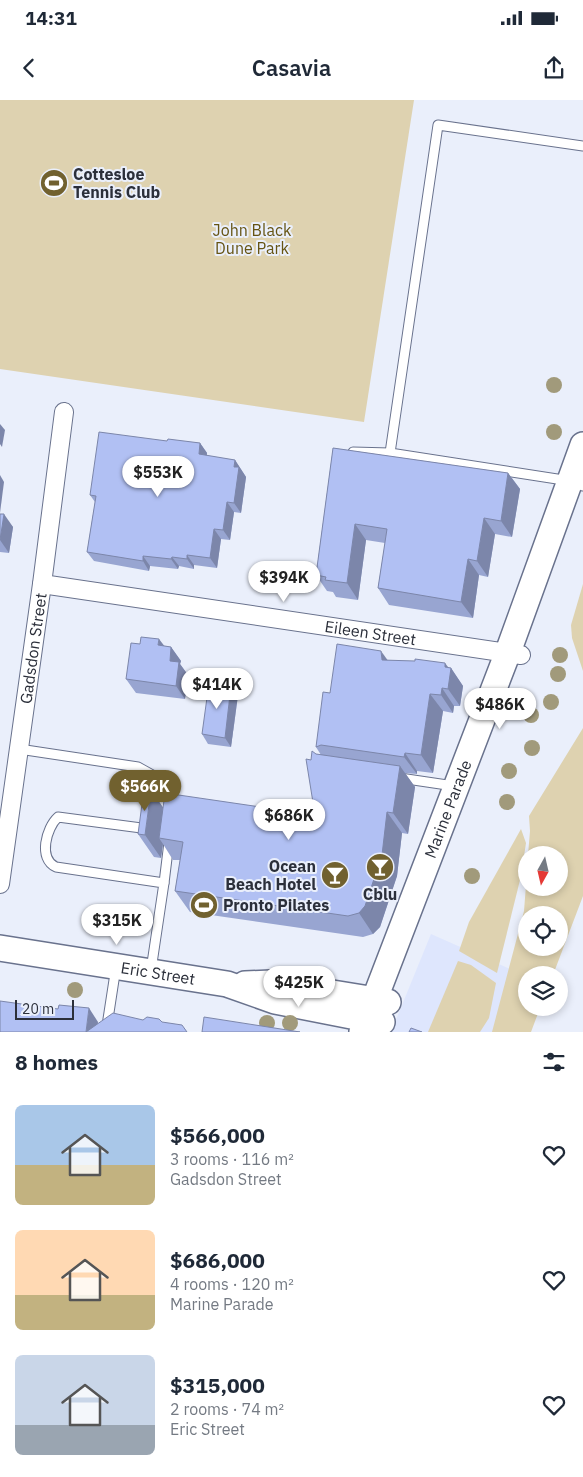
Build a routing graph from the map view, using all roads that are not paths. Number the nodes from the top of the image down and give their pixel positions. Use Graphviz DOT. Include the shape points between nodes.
graph roads {
  1 [pos="583,146"];
  2 [pos="64,412"];
  3 [pos="583,445"];
  4 [pos="346,452"];
  5 [pos="390,453"];
  6 [pos="579,485"];
  7 [pos="42,584"];
  8 [pos="515,654"];
  9 [pos="18,751"];
  10 [pos="156,777"];
  11 [pos="389,777"];
  12 [pos="456,787"];
  13 [pos="174,809"];
  14 [pos="170,837"];
  15 [pos="0,884"];
  16 [pos="164,884"];
  17 [pos="0,948"];
  18 [pos="116,966"];
  19 [pos="151,972"];
  20 [pos="375,1018"];
  21 [pos="106,1032"];
  1 -- 5 [label="lane" via="438,125"];
  2 -- 7 [label="street, Gadsdon Street"];
  3 -- 6 [label="main road, Marine Parade"];
  4 -- 5 [label="lane"];
  5 -- 6 [label="lane"];
  6 -- 8 [label="main road, Marine Parade"];
  7 -- 8 [label="street, Eileen Street"];
  7 -- 9 [label="street, Gadsdon Street"];
  8 -- 12 [label="main road, Marine Parade"];
  8 -- 20 [label="main road, Marine Parade" via="470,795"];
  9 -- 10 [label="lane" via="138,767"];
  9 -- 15 [label="street, Gadsdon Street"];
  10 -- 13 [label="lane" via="175,800"];
  10 -- 16 [label="lane" via="149,830 58,817 50,828 46,859 56,867"];
  11 -- 12 [label="lane"];
  12 -- 20 [label="main road, Marine Parade"];
  14 -- 16 [label="lane"];
  16 -- 19 [label="lane"];
  17 -- 18 [label="main road, Eric Street"];
  18 -- 19 [label="main road, Eric Street"];
  18 -- 21 [label="lane"];
  19 -- 20 [label="main road, Eric Street" via="227,984 275,1001"];
}
